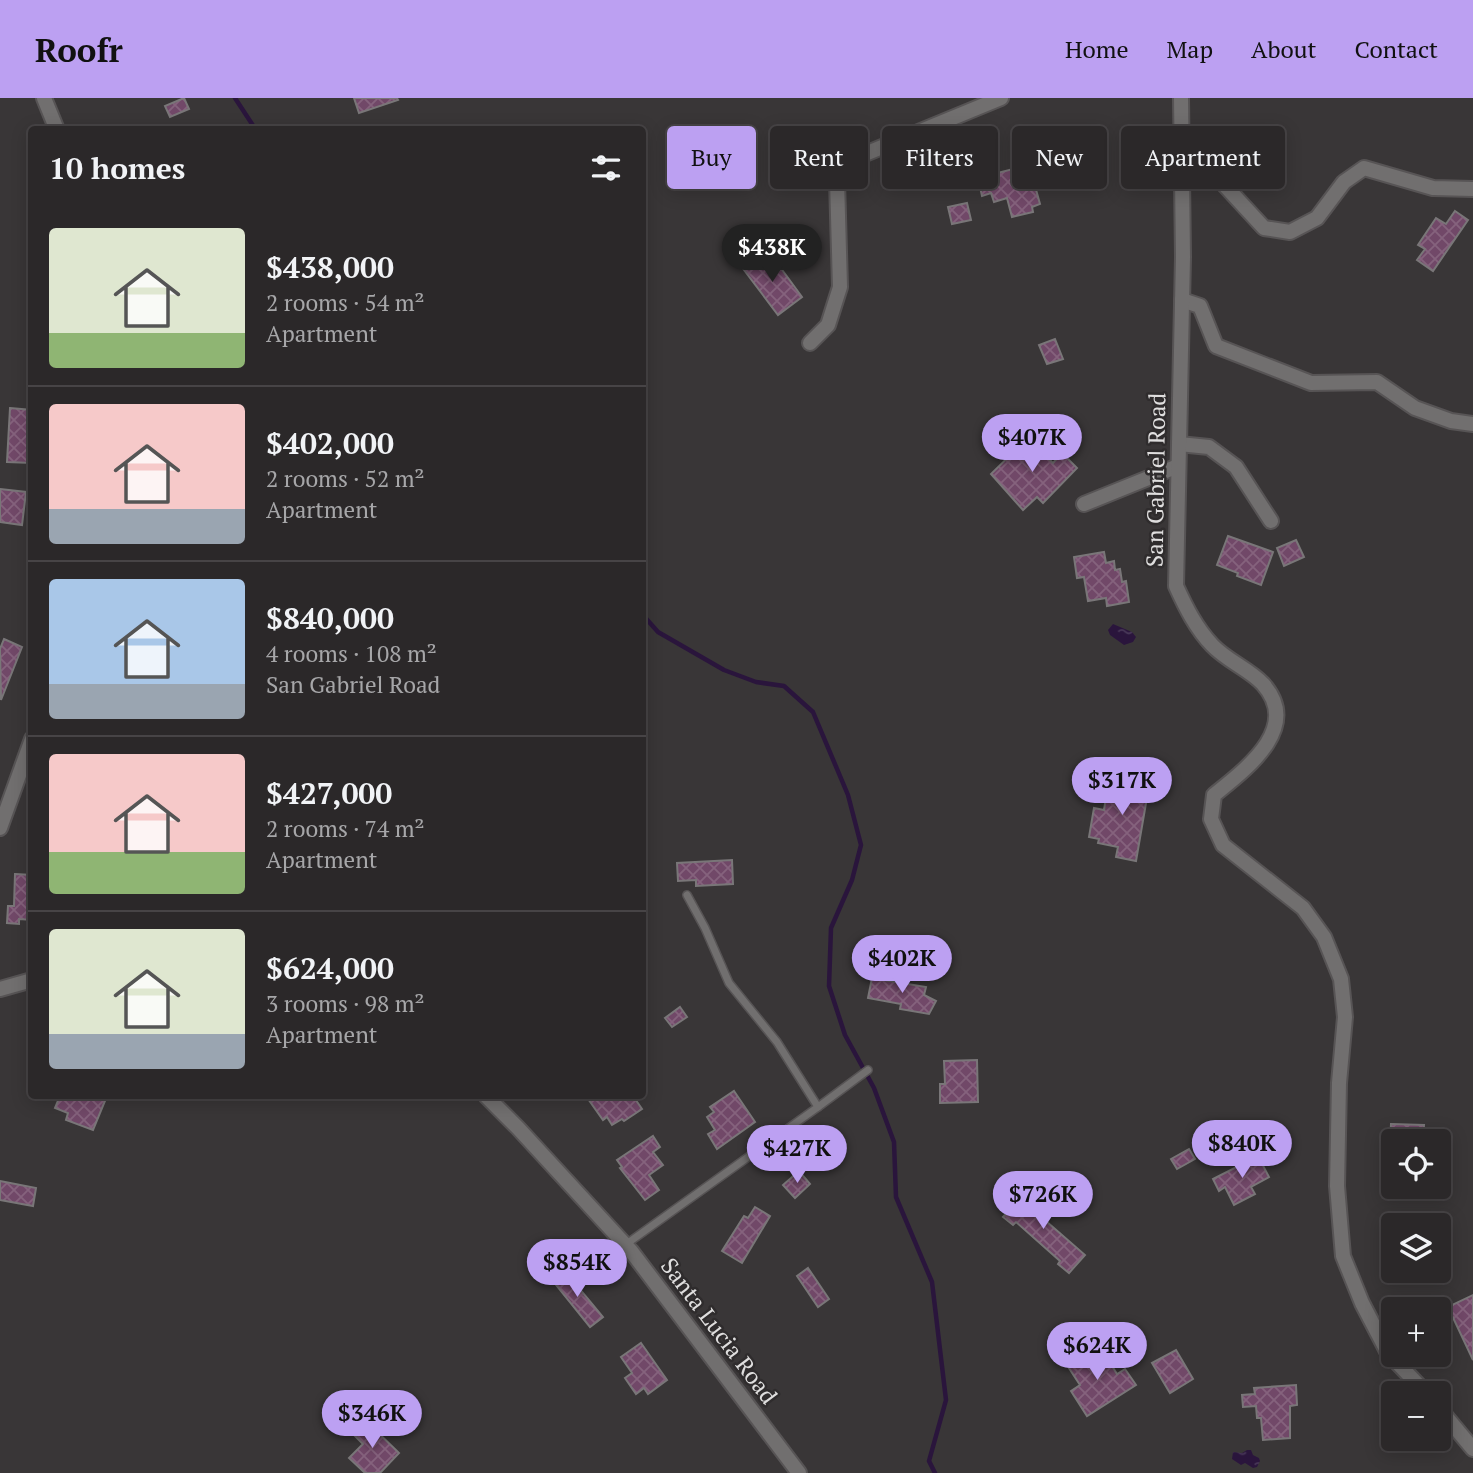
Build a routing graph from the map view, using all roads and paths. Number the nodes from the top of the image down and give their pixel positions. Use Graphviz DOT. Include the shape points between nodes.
graph roads {
  1 [pos="44,98"];
  2 [pos="1001,98"];
  3 [pos="1181,98"];
  4 [pos="55,126"];
  5 [pos="1182,126"];
  6 [pos="1182,189"];
  7 [pos="1228,189"];
  8 [pos="1473,189"];
  9 [pos="1182,300"];
  10 [pos="810,343"];
  11 [pos="1473,424"];
  12 [pos="1179,444"];
  13 [pos="1178,466"];
  14 [pos="1084,504"];
  15 [pos="1271,521"];
  16 [pos="28,749"];
  17 [pos="0,828"];
  18 [pos="687,895"];
  19 [pos="28,981"];
  20 [pos="0,989"];
  21 [pos="868,1070"];
  22 [pos="489,1099"];
  23 [pos="818,1107"];
  24 [pos="625,1245"];
  25 [pos="1415,1381"];
  26 [pos="1451,1423"];
  27 [pos="1473,1449"];
  28 [pos="799,1473"];
  1 -- 4 [label="street"];
  2 -- 10 [label="street" via="848,161 837,180 840,287 828,325"];
  3 -- 5 [label="street, San Gabriel Road"];
  6 -- 9 [label="street, San Gabriel Road"];
  7 -- 8 [label="street" via="1264,228 1290,232 1317,218 1344,182 1364,168 1433,188"];
  9 -- 11 [label="street" via="1200,306 1216,346 1311,383 1377,382 1415,408"];
  9 -- 12 [label="street, San Gabriel Road"];
  12 -- 13 [label="street, San Gabriel Road"];
  12 -- 15 [label="street" via="1209,447 1236,467"];
  13 -- 14 [label="street"];
  13 -- 25 [label="street, San Gabriel Road" via="1177,586 1192,619 1214,647 1263,684 1277,709 1272,737 1247,768 1214,795 1211,819 1223,845 1303,908 1324,937 1341,979 1345,1017 1337,1186 1343,1256 1388,1353"];
  16 -- 17 [label="street"];
  18 -- 23 [label="lane" via="729,983 776,1042"];
  19 -- 20 [label="street"];
  21 -- 23 [label="lane"];
  22 -- 24 [label="street, Santa Lucia Road"];
  23 -- 24 [label="lane"];
  24 -- 28 [label="street, Santa Lucia Road"];
  26 -- 27 [label="street"];
}
